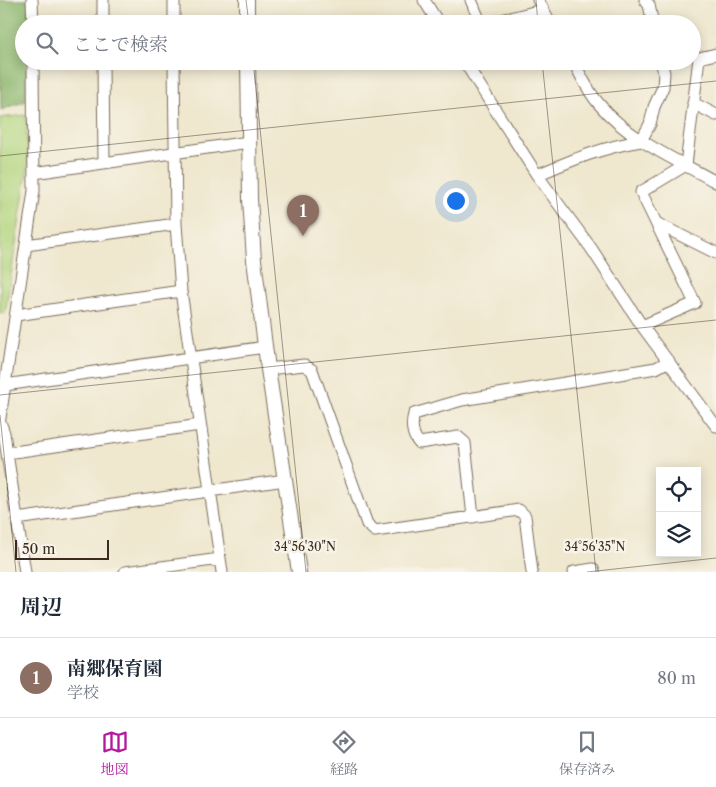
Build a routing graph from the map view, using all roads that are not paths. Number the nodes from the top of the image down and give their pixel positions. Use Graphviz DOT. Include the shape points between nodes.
graph roads {
  1 [pos="32,0"];
  2 [pos="103,0"];
  3 [pos="174,0"];
  4 [pos="247,0"];
  5 [pos="424,0"];
  6 [pos="471,0"];
  7 [pos="645,0"];
  8 [pos="540,5"];
  9 [pos="32,15"];
  10 [pos="103,15"];
  11 [pos="174,15"];
  12 [pos="247,15"];
  13 [pos="433,15"];
  14 [pos="477,15"];
  15 [pos="511,15"];
  16 [pos="651,15"];
  17 [pos="716,54"];
  18 [pos="701,57"];
  19 [pos="33,70"];
  20 [pos="104,70"];
  21 [pos="174,70"];
  22 [pos="248,70"];
  23 [pos="470,70"];
  24 [pos="578,70"];
  25 [pos="663,70"];
  26 [pos="697,70"];
  27 [pos="694,103"];
  28 [pos="716,115"];
  29 [pos="641,141"];
  30 [pos="249,142"];
  31 [pos="175,153"];
  32 [pos="104,163"];
  33 [pos="686,165"];
  34 [pos="34,173"];
  35 [pos="537,175"];
  36 [pos="716,182"];
  37 [pos="656,223"];
  38 [pos="176,224"];
  39 [pos="26,245"];
  40 [pos="716,253"];
  41 [pos="180,291"];
  42 [pos="16,315"];
  43 [pos="642,326"];
  44 [pos="265,347"];
  45 [pos="190,358"];
  46 [pos="669,361"];
  47 [pos="268,369"];
  48 [pos="5,385"];
  49 [pos="0,420"];
  50 [pos="200,425"];
  51 [pos="716,426"];
  52 [pos="7,453"];
  53 [pos="285,480"];
  54 [pos="210,491"];
  55 [pos="473,517"];
  56 [pos="17,519"];
  57 [pos="220,559"];
  58 [pos="25,572"];
  59 [pos="125,572"];
  60 [pos="222,572"];
  61 [pos="299,572"];
  62 [pos="532,572"];
  63 [pos="574,572"];
  64 [pos="594,572"];
  1 -- 9 [label="street"];
  2 -- 10 [label="street"];
  3 -- 11 [label="street"];
  4 -- 12 [label="street"];
  5 -- 13 [label="street"];
  6 -- 14 [label="street"];
  7 -- 16 [label="street"];
  8 -- 15 [label="street"];
  17 -- 18 [label="street"];
  19 -- 34 [label="street"];
  20 -- 32 [label="street"];
  21 -- 31 [label="street"];
  22 -- 30 [label="street"];
  23 -- 35 [label="street"];
  24 -- 29 [label="street" via="598,103"];
  25 -- 29 [label="street" via="663,87"];
  26 -- 27 [label="street"];
  27 -- 28 [label="street"];
  27 -- 33 [label="street"];
  29 -- 33 [label="street"];
  29 -- 35 [label="street" via="612,146"];
  30 -- 31 [label="street"];
  30 -- 44 [label="street" via="254,260"];
  31 -- 32 [label="street"];
  31 -- 38 [label="street"];
  32 -- 34 [label="street"];
  33 -- 36 [label="street"];
  33 -- 37 [label="street" via="641,192"];
  34 -- 39 [label="street"];
  35 -- 43 [label="street" via="591,248"];
  37 -- 40 [label="street"];
  37 -- 43 [label="street" via="695,303"];
  38 -- 39 [label="street"];
  38 -- 41 [label="street"];
  39 -- 42 [label="street"];
  41 -- 42 [label="street"];
  41 -- 45 [label="street"];
  42 -- 48 [label="street"];
  43 -- 46 [label="street"];
  44 -- 45 [label="street"];
  44 -- 47 [label="street"];
  45 -- 48 [label="street"];
  45 -- 50 [label="street"];
  46 -- 51 [label="street"];
  46 -- 55 [label="street" via="656,368 462,400 414,414 414,438 419,443 458,437 465,443"];
  47 -- 53 [label="street"];
  47 -- 55 [label="street" via="304,365 312,370 367,524 375,531"];
  48 -- 49 [label="street"];
  49 -- 52 [label="street"];
  50 -- 52 [label="street"];
  50 -- 54 [label="street"];
  52 -- 56 [label="street"];
  53 -- 54 [label="street"];
  53 -- 61 [label="street"];
  54 -- 56 [label="street"];
  54 -- 57 [label="street"];
  55 -- 62 [label="street" via="519,510 524,516"];
  56 -- 58 [label="street"];
  57 -- 59 [label="street"];
  57 -- 60 [label="street"];
  63 -- 64 [label="street" via="593,569"];
}
